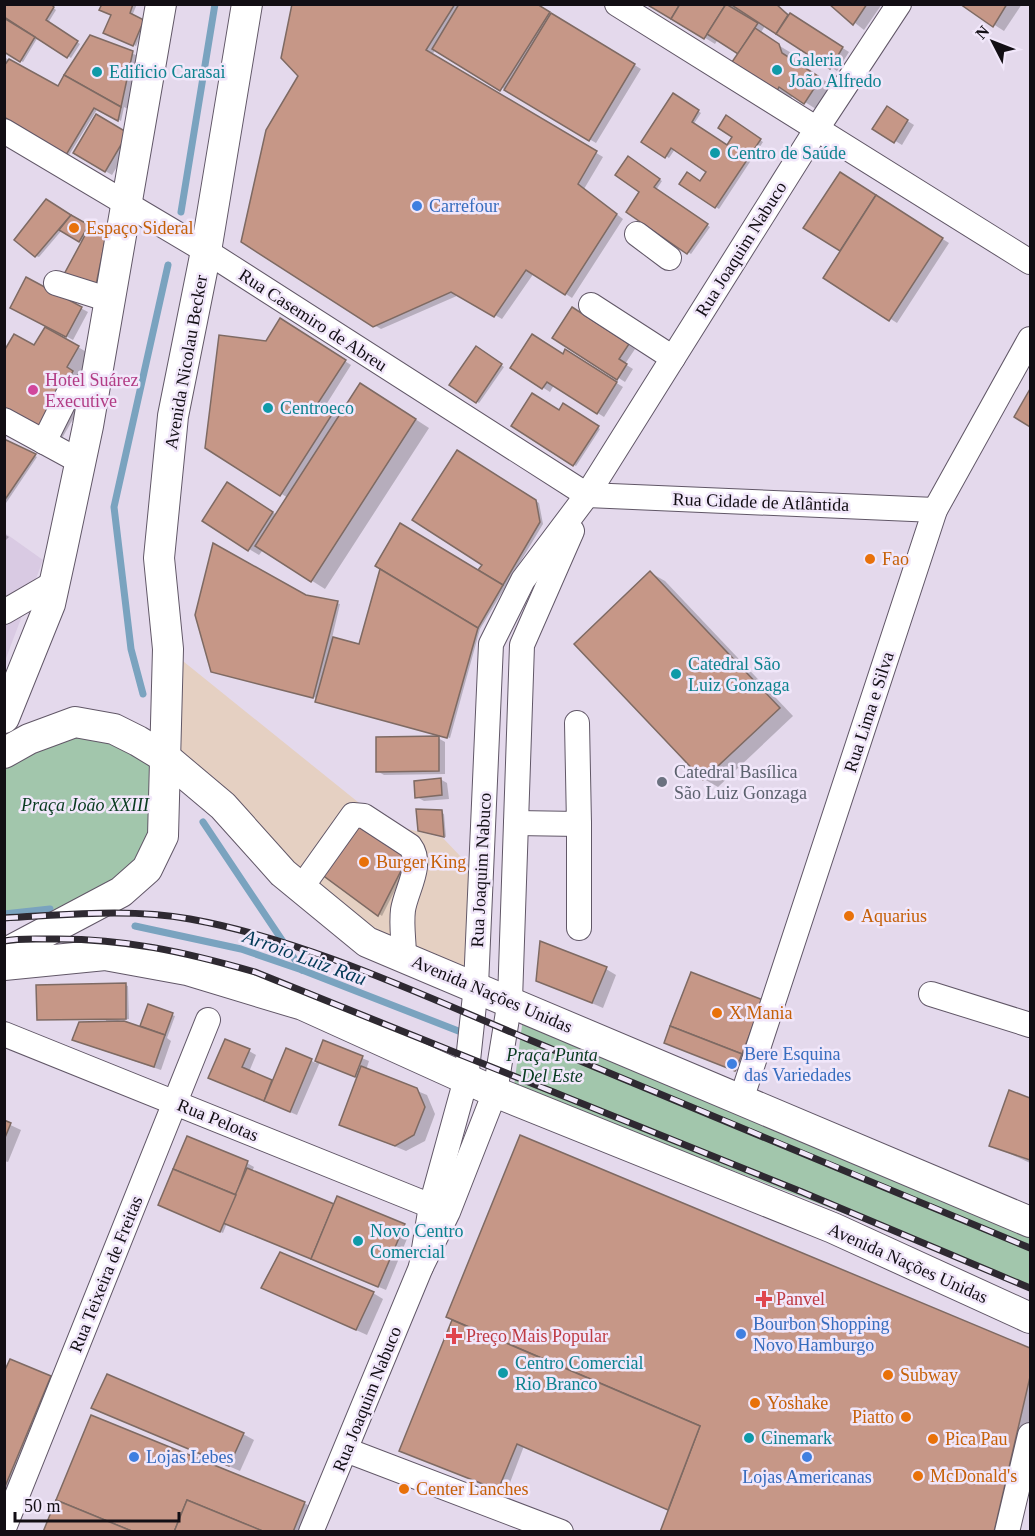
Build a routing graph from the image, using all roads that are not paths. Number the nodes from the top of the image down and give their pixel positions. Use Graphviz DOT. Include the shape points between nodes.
graph roads {
  1 [pos="161,4"];
  2 [pos="247,4"];
  3 [pos="617,4"];
  4 [pos="899,4"];
  5 [pos="816,130"];
  6 [pos="4,131"];
  7 [pos="127,206"];
  8 [pos="637,234"];
  9 [pos="206,251"];
  10 [pos="669,258"];
  11 [pos="1030,262"];
  12 [pos="56,284"];
  13 [pos="110,300"];
  14 [pos="591,305"];
  15 [pos="1030,339"];
  16 [pos="673,358"];
  17 [pos="96,382"];
  18 [pos="4,420"];
  19 [pos="44,442"];
  20 [pos="81,462"];
  21 [pos="587,495"];
  22 [pos="935,510"];
  23 [pos="54,583"];
  24 [pos="4,612"];
  25 [pos="4,718"];
  26 [pos="577,723"];
  27 [pos="4,753"];
  28 [pos="166,758"];
  29 [pos="516,823"];
  30 [pos="579,824"];
  31 [pos="301,888"];
  32 [pos="579,928"];
  33 [pos="4,954"];
  34 [pos="404,957"];
  35 [pos="4,965"];
  36 [pos="476,986"];
  37 [pos="931,994"];
  38 [pos="510,1000"];
  39 [pos="208,1020"];
  40 [pos="1030,1025"];
  41 [pos="4,1034"];
  42 [pos="466,1078"];
  43 [pos="495,1092"];
  44 [pos="741,1100"];
  45 [pos="175,1102"];
  46 [pos="430,1206"];
  47 [pos="1030,1222"];
  48 [pos="421,1267"];
  49 [pos="1030,1318"];
  50 [pos="1030,1435"];
  51 [pos="346,1450"];
  52 [pos="4,1528"];
  53 [pos="311,1532"];
  54 [pos="561,1532"];
  55 [pos="1007,1532"];
  1 -- 7 [label="main road"];
  2 -- 9 [label="main road, Avenida Nicolau Becker"];
  3 -- 5 [label="street"];
  4 -- 5 [label="street, Rua Joaquim Nabuco"];
  5 -- 11 [label="street"];
  5 -- 16 [label="street, Rua Joaquim Nabuco"];
  6 -- 7 [label="street, Rua Casemiro de Abreu"];
  7 -- 9 [label="street, Rua Casemiro de Abreu"];
  7 -- 13 [label="main road"];
  8 -- 10 [label="street"];
  9 -- 21 [label="street, Rua Casemiro de Abreu"];
  9 -- 28 [label="main road, Avenida Nicolau Becker" via="173,416 159,558 168,650"];
  12 -- 13 [label="street"];
  13 -- 17 [label="main road"];
  14 -- 16 [label="street"];
  15 -- 22 [label="street, Rua Lima e Silva"];
  16 -- 21 [label="street, Rua Joaquim Nabuco"];
  17 -- 19 [label="street" via="70,390"];
  17 -- 20 [label="main road"];
  18 -- 19 [label="street"];
  19 -- 20 [label="street"];
  20 -- 23 [label="main road"];
  21 -- 22 [label="street, Rua Cidade de Atlântida"];
  21 -- 29 [label="street, Rua Joaquim Nabuco" via="522,645"];
  21 -- 36 [label="street, Rua Joaquim Nabuco" via="523,580 491,644"];
  22 -- 44 [label="street, Rua Lima e Silva"];
  23 -- 24 [label="street"];
  23 -- 25 [label="main road" via="50,604"];
  26 -- 30 [label="street"];
  27 -- 28 [label="main road, Avenida Nações Unidas" via="75,722 114,729"];
  28 -- 31 [label="main road, Avenida Nações Unidas" via="223,806"];
  28 -- 33 [label="main road, Avenida Nicolau Becker" via="163,836 147,869 120,892"];
  29 -- 30 [label="street"];
  29 -- 38 [label="street, Rua Joaquim Nabuco"];
  30 -- 32 [label="street"];
  31 -- 34 [label="main road, Avenida Nações Unidas" via="367,942"];
  31 -- 34 [label="street" via="352,815 364,816 410,846 416,862 403,910"];
  34 -- 36 [label="main road, Avenida Nações Unidas"];
  35 -- 42 [label="main road, Avenida Nações Unidas" via="105,955 187,970 303,1005"];
  36 -- 38 [label="main road, Avenida Nações Unidas"];
  36 -- 42 [label="street, Rua Joaquim Nabuco"];
  37 -- 40 [label="street"];
  38 -- 43 [label="street, Rua Joaquim Nabuco"];
  38 -- 44 [label="main road, Avenida Nações Unidas"];
  39 -- 45 [label="street, Rua Teixeira de Freitas"];
  41 -- 45 [label="street, Rua Pelotas"];
  42 -- 43 [label="main road, Avenida Nações Unidas"];
  42 -- 46 [label="street, Rua Joaquim Nabuco"];
  43 -- 48 [label="street, Rua Joaquim Nabuco" via="448,1212"];
  43 -- 49 [label="main road, Avenida Nações Unidas" via="833,1228"];
  44 -- 47 [label="main road, Avenida Nações Unidas"];
  45 -- 46 [label="street, Rua Pelotas"];
  45 -- 52 [label="street, Rua Teixeira de Freitas"];
  46 -- 48 [label="street, Rua Joaquim Nabuco"];
  48 -- 51 [label="street, Rua Joaquim Nabuco"];
  50 -- 55 [label="street"];
  51 -- 53 [label="street, Rua Joaquim Nabuco"];
  51 -- 54 [label="street"];
}
